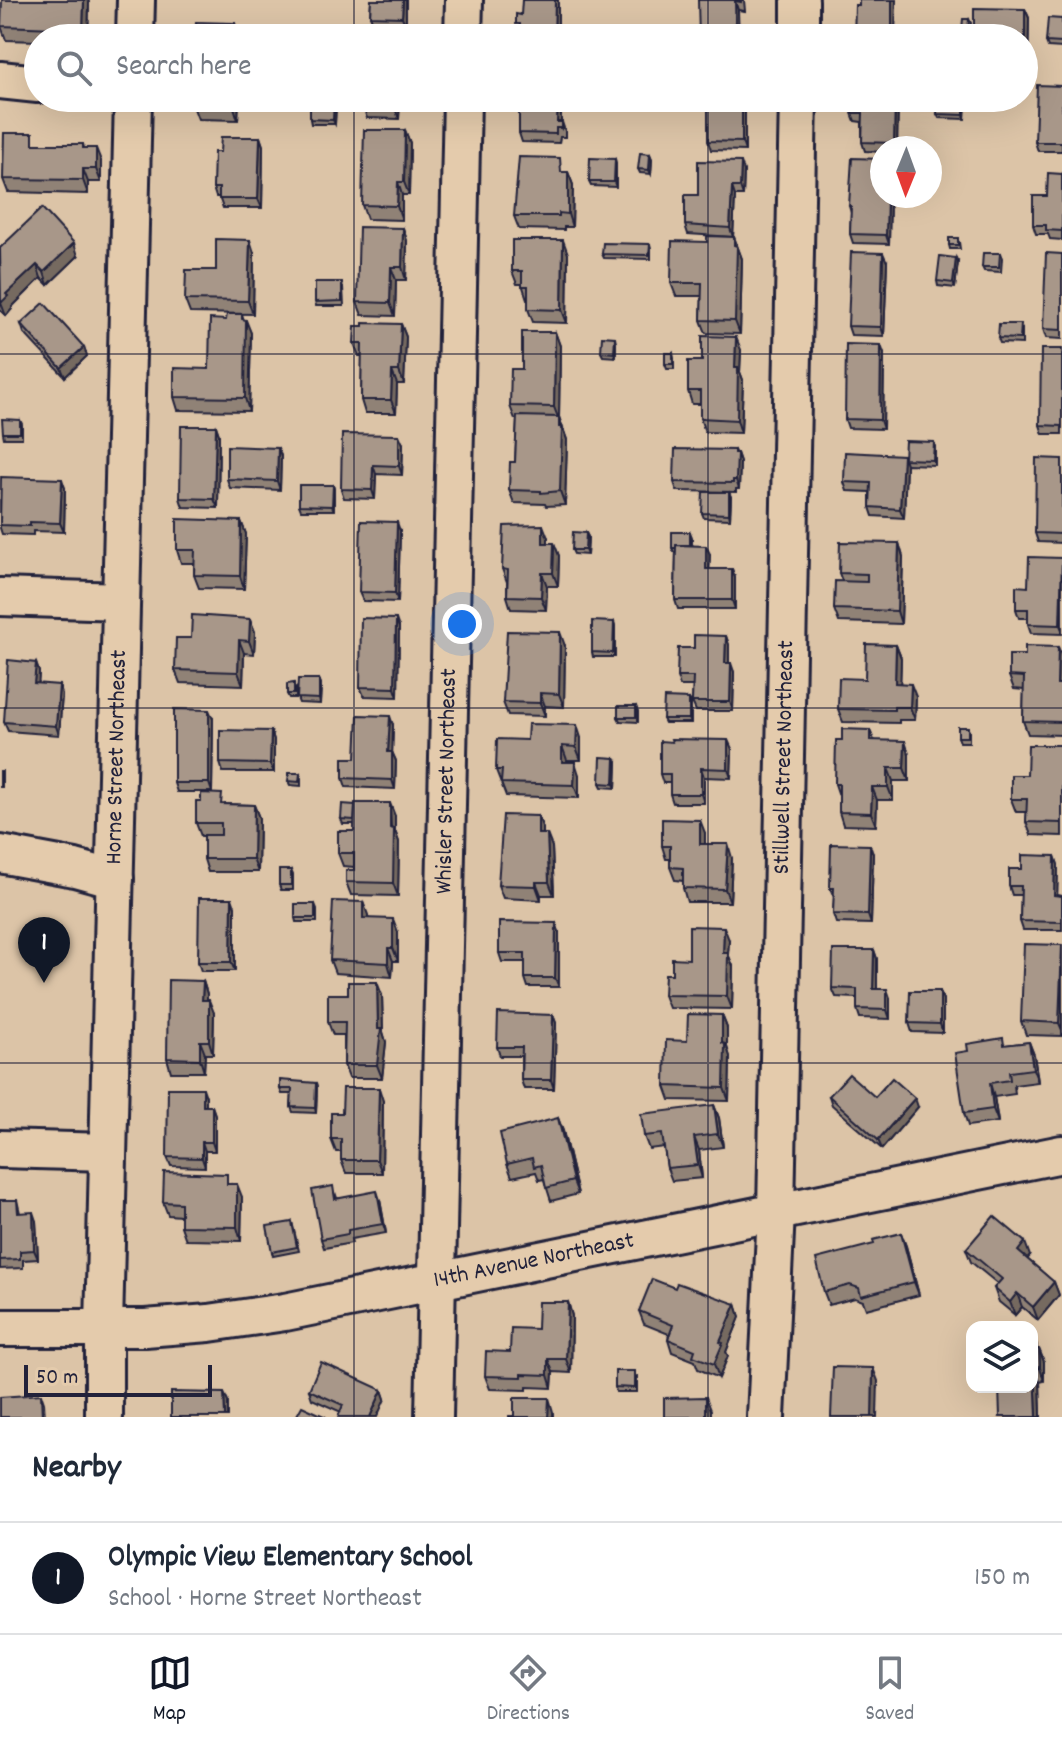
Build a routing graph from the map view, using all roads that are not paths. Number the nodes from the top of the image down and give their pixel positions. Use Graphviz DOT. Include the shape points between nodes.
graph roads {
  1 [pos="136,0"];
  2 [pos="464,0"];
  3 [pos="800,0"];
  4 [pos="135,24"];
  5 [pos="463,24"];
  6 [pos="800,24"];
  7 [pos="0,80"];
  8 [pos="24,83"];
  9 [pos="133,112"];
  10 [pos="462,112"];
  11 [pos="798,112"];
  12 [pos="0,597"];
  13 [pos="121,601"];
  14 [pos="0,854"];
  15 [pos="115,879"];
  16 [pos="0,1149"];
  17 [pos="108,1152"];
  18 [pos="1062,1154"];
  19 [pos="776,1212"];
  20 [pos="438,1281"];
  21 [pos="0,1328"];
  22 [pos="104,1328"];
  23 [pos="104,1417"];
  24 [pos="434,1417"];
  25 [pos="766,1417"];
  1 -- 4 [label="street"];
  2 -- 5 [label="street"];
  3 -- 6 [label="street"];
  7 -- 8 [label="street"];
  9 -- 13 [label="street, Horne Street Northeast"];
  10 -- 20 [label="street, Whisler Street Northeast"];
  11 -- 19 [label="street, Stillwell Street Northeast"];
  12 -- 13 [label="street"];
  13 -- 15 [label="street, Horne Street Northeast"];
  14 -- 15 [label="street"];
  15 -- 17 [label="street, Horne Street Northeast"];
  16 -- 17 [label="street"];
  17 -- 22 [label="street, Horne Street Northeast"];
  18 -- 19 [label="street, 14th Avenue Northeast"];
  19 -- 20 [label="street, 14th Avenue Northeast"];
  19 -- 25 [label="street, Stillwell Street Northeast"];
  20 -- 22 [label="street, 14th Avenue Northeast" via="209,1323"];
  20 -- 24 [label="street, Whisler Street Northeast"];
  21 -- 22 [label="street, 14th Avenue Northeast"];
  22 -- 23 [label="street, Horne Street Northeast"];
}
